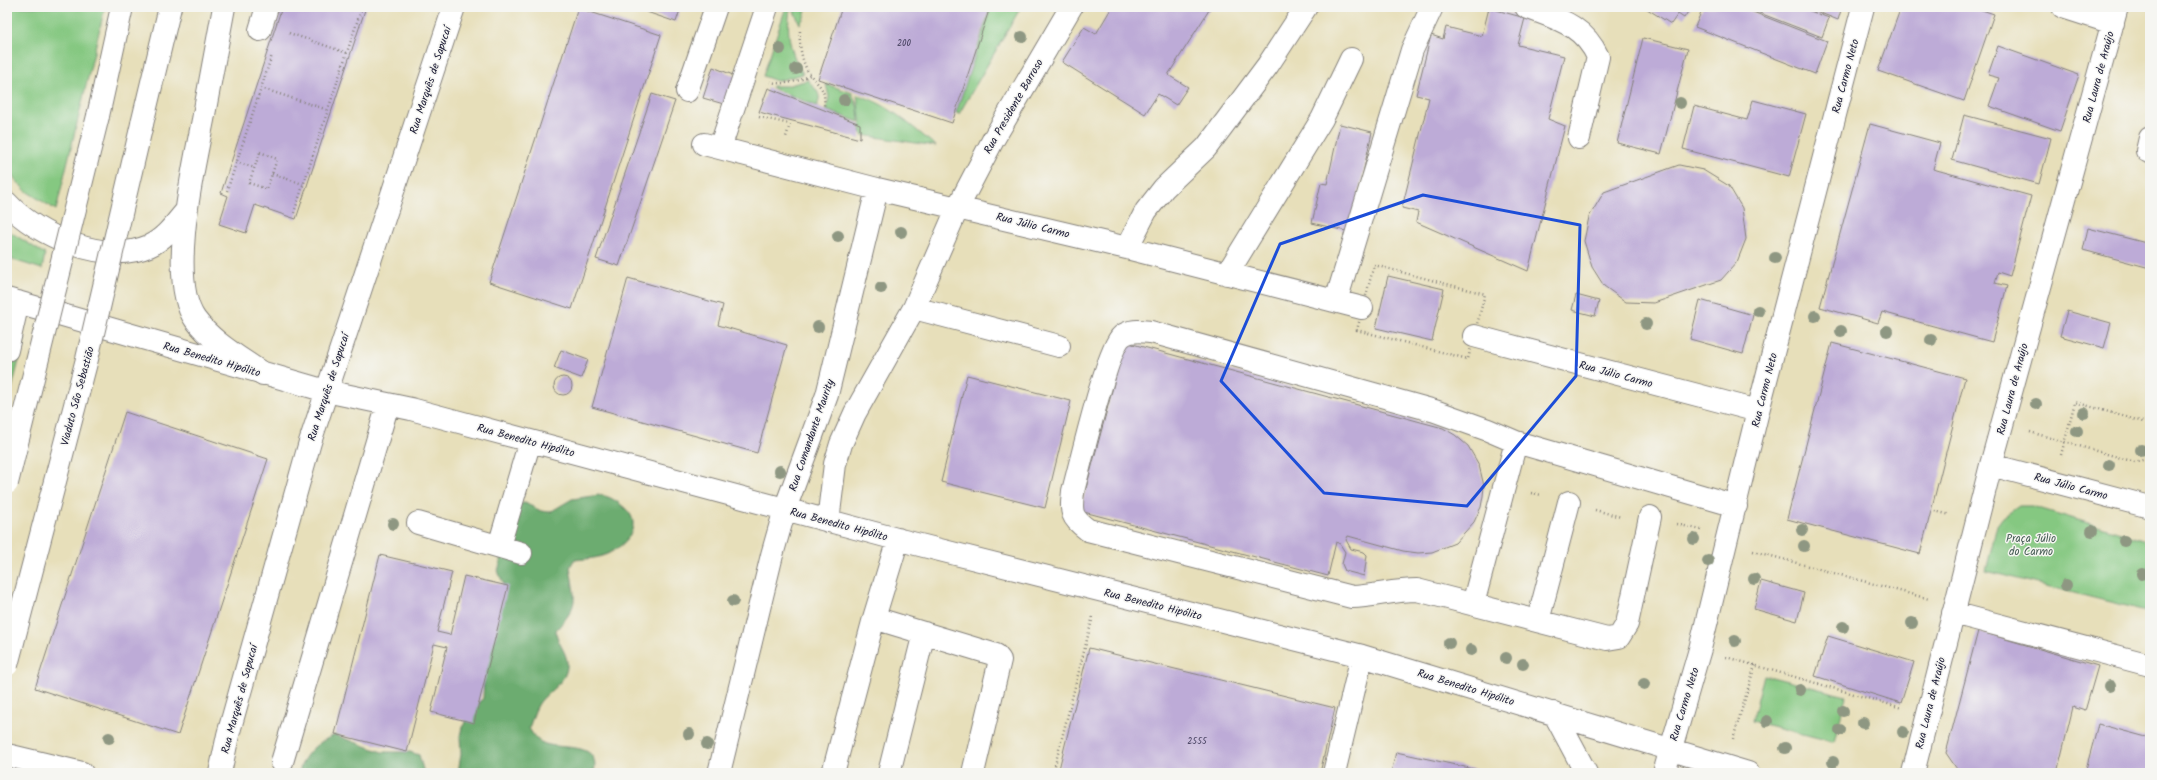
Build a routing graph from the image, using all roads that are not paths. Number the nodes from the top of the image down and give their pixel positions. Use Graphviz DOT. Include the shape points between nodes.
graph roads {
  1 [pos="122,7"];
  2 [pos="170,7"];
  3 [pos="224,7"];
  4 [pos="267,7"];
  5 [pos="454,7"];
  6 [pos="716,7"];
  7 [pos="767,7"];
  8 [pos="1071,7"];
  9 [pos="1306,7"];
  10 [pos="1432,7"];
  11 [pos="1526,7"];
  12 [pos="1863,7"];
  13 [pos="2063,7"];
  14 [pos="2115,15"];
  15 [pos="260,30"];
  16 [pos="1351,59"];
  17 [pos="688,91"];
  18 [pos="1579,138"];
  19 [pos="2150,138"];
  20 [pos="2150,152"];
  21 [pos="877,189"];
  22 [pos="7,203"];
  23 [pos="958,207"];
  24 [pos="186,211"];
  25 [pos="1128,248"];
  26 [pos="1227,274"];
  27 [pos="13,301"];
  28 [pos="1336,301"];
  29 [pos="914,308"];
  30 [pos="1362,308"];
  31 [pos="1474,336"];
  32 [pos="1059,346"];
  33 [pos="7,350"];
  34 [pos="263,374"];
  35 [pos="326,391"];
  36 [pos="388,404"];
  37 [pos="1758,411"];
  38 [pos="530,441"];
  39 [pos="1516,442"];
  40 [pos="1991,465"];
  41 [pos="7,483"];
  42 [pos="1569,502"];
  43 [pos="1736,506"];
  44 [pos="2150,507"];
  45 [pos="785,509"];
  46 [pos="1660,520"];
  47 [pos="828,521"];
  48 [pos="418,523"];
  49 [pos="898,540"];
  50 [pos="499,546"];
  51 [pos="521,553"];
  52 [pos="1473,604"];
  53 [pos="1954,610"];
  54 [pos="874,618"];
  55 [pos="1538,621"];
  56 [pos="924,633"];
  57 [pos="1362,656"];
  58 [pos="7,665"];
  59 [pos="2150,665"];
  60 [pos="1554,713"];
  61 [pos="1670,749"];
  62 [pos="7,754"];
  63 [pos="282,762"];
  64 [pos="82,773"];
  65 [pos="220,773"];
  66 [pos="719,773"];
  67 [pos="833,773"];
  68 [pos="889,773"];
  69 [pos="973,773"];
  70 [pos="1334,773"];
  71 [pos="1586,773"];
  72 [pos="1664,773"];
  73 [pos="1748,773"];
  74 [pos="1913,773"];
  1 -- 41 [label="street, bridge" via="98,116"];
  2 -- 58 [label="street, Viaduto São Sebastião, bridge" via="88,359"];
  3 -- 24 [label="street"];
  4 -- 15 [label="street"];
  5 -- 35 [label="street, Rua Marquês de Sapucaí"];
  6 -- 17 [label="street"];
  7 -- 21 [label="street, Rua Júlio Carmo" via="712,146"];
  8 -- 23 [label="street, Rua Presidente Barroso" via="993,140"];
  9 -- 25 [label="street" via="1268,66 1206,148 1164,188 1146,211"];
  10 -- 28 [label="street" via="1412,50"];
  11 -- 18 [label="street" via="1576,28 1593,44 1598,57"];
  12 -- 37 [label="street, Rua Carmo Neto"];
  13 -- 14 [label="street"];
  14 -- 40 [label="street, Rua Laura de Araújo"];
  16 -- 26 [label="street" via="1322,119"];
  19 -- 20 [label="street" via="2147,151"];
  21 -- 23 [label="street, Rua Júlio Carmo"];
  21 -- 45 [label="street, Rua Comandante Maurity" via="827,395"];
  22 -- 24 [label="street" via="14,211 63,242 103,251 128,251 149,246 166,234"];
  23 -- 25 [label="street, Rua Júlio Carmo"];
  23 -- 29 [label="street"];
  24 -- 34 [label="street" via="184,291 194,318 214,339"];
  25 -- 26 [label="street, Rua Júlio Carmo"];
  26 -- 28 [label="street, Rua Júlio Carmo"];
  27 -- 33 [label="street"];
  27 -- 34 [label="street, Rua Benedito Hipólito"];
  28 -- 30 [label="street, Rua Júlio Carmo"];
  29 -- 32 [label="street"];
  29 -- 47 [label="street" via="855,413 841,444 834,464"];
  31 -- 37 [label="street, Rua Júlio Carmo"];
  34 -- 35 [label="street, Rua Benedito Hipólito"];
  35 -- 36 [label="street, Rua Benedito Hipólito"];
  35 -- 65 [label="street, Rua Marquês de Sapucaí" via="228,735"];
  36 -- 38 [label="street, Rua Benedito Hipólito"];
  36 -- 63 [label="street"];
  37 -- 43 [label="street, Rua Carmo Neto"];
  38 -- 45 [label="street, Rua Benedito Hipólito"];
  38 -- 50 [label="street"];
  39 -- 43 [label="street"];
  39 -- 52 [label="street"];
  39 -- 52 [label="street" via="1435,411 1151,332 1133,330 1122,336 1109,361 1073,491 1072,512 1078,523 1088,530 1352,597 1398,590 1417,590"];
  40 -- 44 [label="street, Rua Júlio Carmo"];
  40 -- 53 [label="street, Rua Laura de Araújo"];
  42 -- 55 [label="street"];
  43 -- 61 [label="street, Rua Carmo Neto" via="1700,650"];
  45 -- 47 [label="street, Rua Benedito Hipólito"];
  45 -- 66 [label="street, Rua Comandante Maurity"];
  46 -- 55 [label="street" via="1627,624 1619,637 1607,639"];
  47 -- 49 [label="street, Rua Benedito Hipólito"];
  48 -- 50 [label="street"];
  49 -- 54 [label="street"];
  49 -- 57 [label="street, Rua Benedito Hipólito"];
  50 -- 51 [label="street"];
  52 -- 55 [label="street"];
  53 -- 59 [label="street"];
  53 -- 74 [label="street, Rua Laura de Araújo"];
  54 -- 56 [label="street"];
  54 -- 67 [label="street"];
  56 -- 68 [label="street"];
  56 -- 69 [label="street" via="996,655 1000,660"];
  57 -- 60 [label="street, Rua Benedito Hipólito"];
  57 -- 70 [label="street"];
  60 -- 61 [label="street, Rua Benedito Hipólito"];
  60 -- 71 [label="street"];
  61 -- 72 [label="street, Rua Carmo Neto"];
  61 -- 73 [label="street, Rua Benedito Hipólito"];
  62 -- 64 [label="street"];
}
